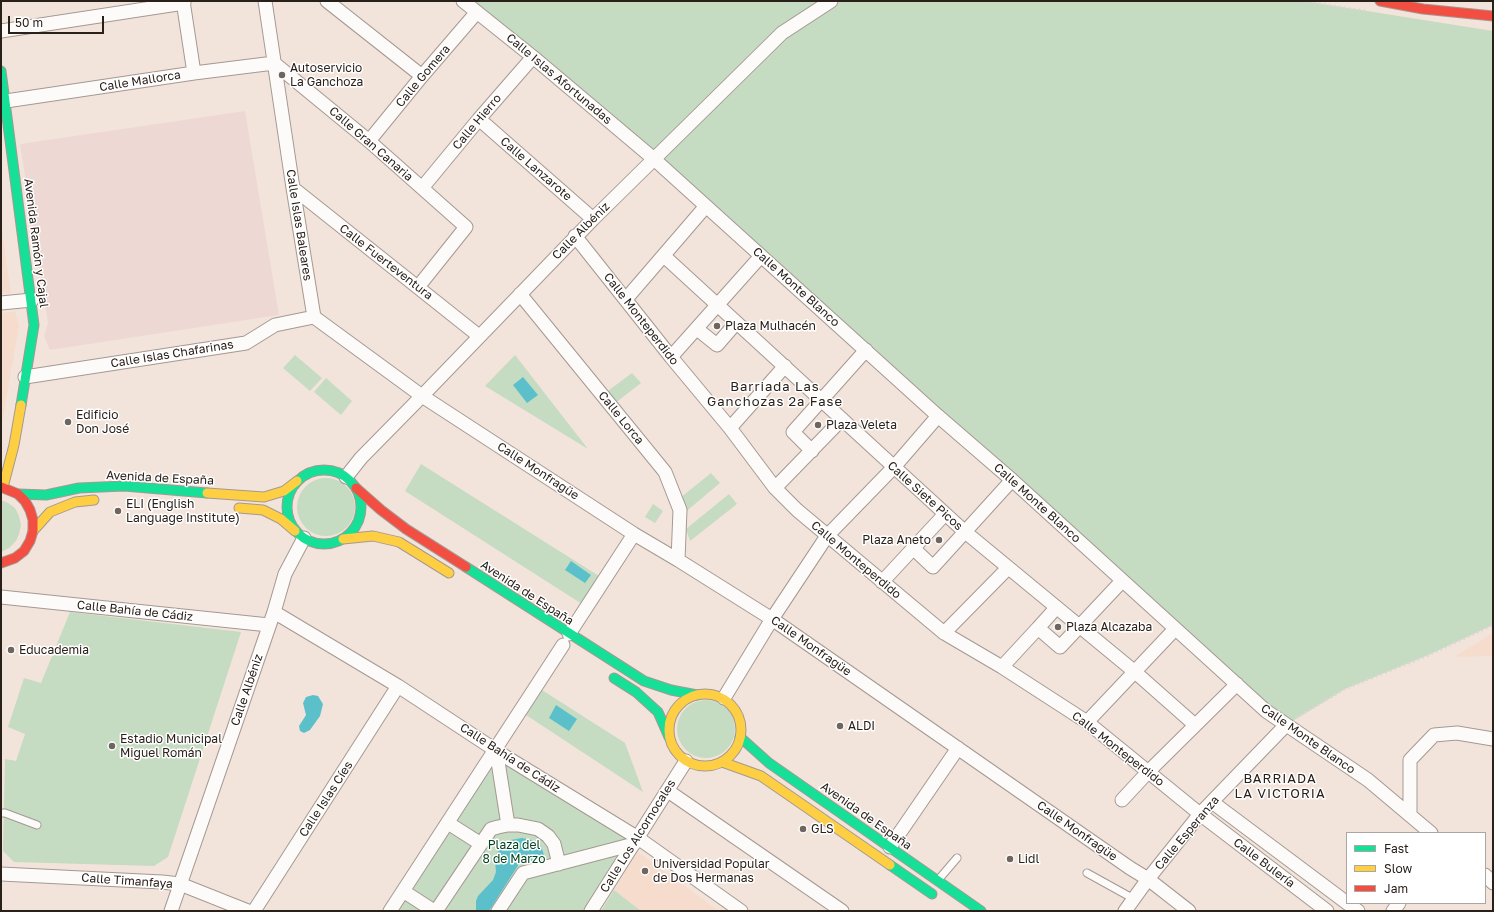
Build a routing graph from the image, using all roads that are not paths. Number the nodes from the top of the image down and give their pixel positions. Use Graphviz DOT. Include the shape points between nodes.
graph roads {
  1 [pos="265,1"];
  2 [pos="326,1"];
  3 [pos="463,1"];
  4 [pos="831,1"];
  5 [pos="1380,1"];
  6 [pos="184,2"];
  7 [pos="477,12"];
  8 [pos="1493,16"];
  9 [pos="1,31"];
  10 [pos="533,57"];
  11 [pos="274,63"];
  12 [pos="1,71"];
  13 [pos="194,73"];
  14 [pos="422,76"];
  15 [pos="6,101"];
  16 [pos="479,119"];
  17 [pos="369,141"];
  18 [pos="654,159"];
  19 [pos="293,188"];
  20 [pos="422,188"];
  21 [pos="706,206"];
  22 [pos="593,219"];
  23 [pos="575,236"];
  24 [pos="664,256"];
  25 [pos="761,256"];
  26 [pos="418,287"];
  27 [pos="520,294"];
  28 [pos="626,299"];
  29 [pos="32,300"];
  30 [pos="1,303"];
  31 [pos="717,304"];
  32 [pos="314,317"];
  33 [pos="736,323"];
  34 [pos="697,329"];
  35 [pos="479,336"];
  36 [pos="866,350"];
  37 [pos="671,357"];
  38 [pos="784,366"];
  39 [pos="25,376"];
  40 [pos="422,396"];
  41 [pos="822,400"];
  42 [pos="938,416"];
  43 [pos="842,419"];
  44 [pos="730,428"];
  45 [pos="812,451"];
  46 [pos="894,467"];
  47 [pos="346,477"];
  48 [pos="1012,480"];
  49 [pos="297,481"];
  50 [pos="2,487"];
  51 [pos="356,488"];
  52 [pos="775,488"];
  53 [pos="18,494"];
  54 [pos="105,499"];
  55 [pos="231,508"];
  56 [pos="945,514"];
  57 [pos="33,531"];
  58 [pos="964,532"];
  59 [pos="634,534"];
  60 [pos="300,535"];
  61 [pos="827,536"];
  62 [pos="343,538"];
  63 [pos="913,548"];
  64 [pos="678,560"];
  65 [pos="1,563"];
  66 [pos="1008,568"];
  67 [pos="458,579"];
  68 [pos="1122,581"];
  69 [pos="882,582"];
  70 [pos="1,597"];
  71 [pos="1056,608"];
  72 [pos="274,612"];
  73 [pos="772,619"];
  74 [pos="269,625"];
  75 [pos="1078,627"];
  76 [pos="1038,628"];
  77 [pos="1175,629"];
  78 [pos="944,633"];
  79 [pos="565,642"];
  80 [pos="1002,667"];
  81 [pos="1134,672"];
  82 [pos="609,675"];
  83 [pos="1237,684"];
  84 [pos="398,686"];
  85 [pos="697,695"];
  86 [pos="724,698"];
  87 [pos="1087,722"];
  88 [pos="1286,724"];
  89 [pos="1195,725"];
  90 [pos="669,737"];
  91 [pos="740,737"];
  92 [pos="1493,739"];
  93 [pos="958,748"];
  94 [pos="496,749"];
  95 [pos="686,761"];
  96 [pos="722,762"];
  97 [pos="1148,772"];
  98 [pos="668,791"];
  99 [pos="1122,800"];
  100 [pos="1212,802"];
  101 [pos="1,813"];
  102 [pos="1200,814"];
  103 [pos="1410,815"];
  104 [pos="448,823"];
  105 [pos="37,825"];
  106 [pos="508,825"];
  107 [pos="1430,832"];
  108 [pos="636,841"];
  109 [pos="481,844"];
  110 [pos="890,847"];
  111 [pos="957,858"];
  112 [pos="559,864"];
  113 [pos="1087,873"];
  114 [pos="1,874"];
  115 [pos="1148,879"];
  116 [pos="938,881"];
  117 [pos="180,884"];
  118 [pos="403,891"];
  119 [pos="937,898"];
  120 [pos="1134,899"];
  121 [pos="1346,902"];
  122 [pos="1348,904"];
  123 [pos="171,911"];
  124 [pos="248,911"];
  125 [pos="254,911"];
  126 [pos="390,911"];
  127 [pos="435,911"];
  128 [pos="498,911"];
  129 [pos="591,911"];
  130 [pos="742,911"];
  131 [pos="842,911"];
  132 [pos="981,911"];
  133 [pos="1125,911"];
  134 [pos="1189,911"];
  135 [pos="1327,911"];
  136 [pos="1358,911"];
  1 -- 11 [label="street, Calle Islas Baleares"];
  2 -- 14 [label="street"];
  3 -- 7 [label="street, Calle Islas Afortunadas"];
  4 -- 18 [label="street, Calle Albéniz" via="782,33"];
  5 -- 8 [label="main road" via="1423,9"];
  6 -- 9 [label="street"];
  6 -- 13 [label="street"];
  7 -- 10 [label="street, Calle Islas Afortunadas"];
  7 -- 14 [label="street, Calle Gomera"];
  10 -- 16 [label="street, Calle Hierro"];
  10 -- 18 [label="street, Calle Islas Afortunadas"];
  11 -- 13 [label="street, Calle Mallorca"];
  11 -- 17 [label="street, Calle Gran Canaria"];
  11 -- 19 [label="street, Calle Islas Baleares"];
  12 -- 15 [label="main road, Avenida Ramón y Cajal"];
  13 -- 15 [label="street, Calle Mallorca"];
  14 -- 17 [label="street, Calle Gomera"];
  15 -- 29 [label="main road, Avenida Ramón y Cajal"];
  16 -- 20 [label="street, Calle Hierro"];
  16 -- 22 [label="street, Calle Lanzarote"];
  17 -- 20 [label="street, Calle Gran Canaria"];
  18 -- 21 [label="street, Calle Monte Blanco"];
  18 -- 22 [label="street, Calle Albéniz"];
  19 -- 26 [label="street, Calle Fuerteventura"];
  19 -- 32 [label="street, Calle Islas Baleares"];
  20 -- 26 [label="street, Calle Gran Canaria" via="466,227"];
  21 -- 24 [label="street"];
  21 -- 25 [label="street, Calle Monte Blanco"];
  22 -- 23 [label="street, Calle Albéniz"];
  23 -- 27 [label="street, Calle Albéniz"];
  23 -- 28 [label="street, Calle Monteperdido"];
  24 -- 28 [label="street"];
  24 -- 31 [label="street, Calle Siete Picos"];
  25 -- 31 [label="street"];
  25 -- 36 [label="street, Calle Monte Blanco"];
  26 -- 35 [label="street, Calle Fuerteventura"];
  27 -- 35 [label="street, Calle Albéniz"];
  27 -- 64 [label="street, Calle Lorca" via="665,472 680,510"];
  28 -- 37 [label="street, Calle Monteperdido"];
  29 -- 30 [label="street"];
  29 -- 39 [label="main road, Avenida Ramón y Cajal" via="34,325"];
  31 -- 33 [label="street, Calle Siete Picos"];
  31 -- 34 [label="street"];
  32 -- 39 [label="street, Calle Islas Chafarinas" via="275,325 246,343"];
  32 -- 40 [label="street"];
  33 -- 34 [label="street" via="717,345"];
  33 -- 38 [label="street, Calle Siete Picos"];
  34 -- 37 [label="street"];
  35 -- 40 [label="street, Calle Albéniz"];
  36 -- 41 [label="street"];
  36 -- 42 [label="street, Calle Monte Blanco"];
  37 -- 44 [label="street, Calle Monteperdido"];
  38 -- 41 [label="street, Calle Siete Picos"];
  38 -- 44 [label="street"];
  39 -- 50 [label="main road, Avenida Ramón y Cajal" via="14,445"];
  40 -- 47 [label="street, Calle Albéniz" via="361,458"];
  40 -- 59 [label="street, Calle Monfragüe"];
  41 -- 43 [label="street, Calle Siete Picos"];
  41 -- 45 [label="street" via="793,432"];
  42 -- 46 [label="street"];
  42 -- 48 [label="street, Calle Monte Blanco"];
  43 -- 45 [label="street"];
  43 -- 46 [label="street, Calle Siete Picos"];
  44 -- 52 [label="street, Calle Monteperdido"];
  45 -- 52 [label="street"];
  46 -- 56 [label="street, Calle Siete Picos"];
  46 -- 61 [label="street"];
  47 -- 49 [label="main road" via="332,471 316,471"];
  47 -- 51 [label="main road"];
  48 -- 58 [label="street"];
  48 -- 68 [label="street, Calle Monte Blanco"];
  49 -- 53 [label="main road, Avenida de España" via="284,491 264,497 124,486 80,488 46,495"];
  49 -- 60 [label="main road" via="290,490 287,512 290,522"];
  50 -- 53 [label="main road"];
  51 -- 62 [label="main road" via="361,510 352,531"];
  51 -- 79 [label="main road, Avenida de España" via="381,510"];
  52 -- 61 [label="street, Calle Monteperdido"];
  53 -- 57 [label="main road" via="30,510"];
  54 -- 57 [label="main road, Avenida de España" via="75,502 50,512"];
  55 -- 60 [label="main road" via="263,510 281,519"];
  56 -- 58 [label="street, Calle Siete Picos"];
  56 -- 63 [label="street"];
  57 -- 65 [label="main road" via="24,551 15,558"];
  58 -- 63 [label="street" via="933,567"];
  58 -- 66 [label="street, Calle Siete Picos"];
  59 -- 64 [label="street, Calle Monfragüe"];
  59 -- 79 [label="street"];
  60 -- 62 [label="main road" via="313,543 324,544 334,543"];
  60 -- 72 [label="street, Calle Albéniz"];
  61 -- 69 [label="street, Calle Monteperdido"];
  61 -- 73 [label="street"];
  62 -- 67 [label="main road" via="373,536 398,542"];
  63 -- 69 [label="street"];
  64 -- 73 [label="street, Calle Monfragüe"];
  66 -- 71 [label="street, Calle Siete Picos"];
  66 -- 78 [label="street"];
  68 -- 75 [label="street"];
  68 -- 77 [label="street, Calle Monte Blanco"];
  69 -- 78 [label="street, Calle Monteperdido"];
  70 -- 74 [label="street, Calle Bahía de Cádiz"];
  71 -- 75 [label="street, Calle Siete Picos"];
  71 -- 76 [label="street"];
  72 -- 74 [label="street, Calle Albéniz"];
  72 -- 84 [label="street, Calle Bahía de Cádiz"];
  73 -- 86 [label="street"];
  73 -- 93 [label="street, Calle Monfragüe"];
  74 -- 117 [label="street, Calle Albéniz"];
  75 -- 76 [label="street" via="1060,647"];
  75 -- 81 [label="street, Calle Siete Picos"];
  76 -- 80 [label="street"];
  77 -- 81 [label="street"];
  77 -- 83 [label="street, Calle Monte Blanco"];
  78 -- 80 [label="street, Calle Monteperdido"];
  79 -- 85 [label="main road, Avenida de España" via="644,681"];
  79 -- 94 [label="street"];
  80 -- 87 [label="street, Calle Monteperdido"];
  81 -- 87 [label="street"];
  81 -- 89 [label="street, Calle Siete Picos"];
  82 -- 90 [label="main road" via="636,692 658,712"];
  83 -- 88 [label="street, Calle Monte Blanco" via="1266,711"];
  83 -- 89 [label="street"];
  84 -- 94 [label="street, Calle Bahía de Cádiz"];
  84 -- 125 [label="street, Calle Islas Cíes"];
  85 -- 86 [label="main road" via="709,694"];
  85 -- 90 [label="main road" via="686,699 678,706 672,715"];
  86 -- 91 [label="main road" via="740,722"];
  87 -- 97 [label="street, Calle Monteperdido"];
  88 -- 100 [label="street, Calle Esperanza"];
  88 -- 103 [label="street, Calle Monte Blanco" via="1368,780"];
  89 -- 97 [label="street"];
  90 -- 95 [label="main road" via="678,754"];
  91 -- 96 [label="main road" via="734,752"];
  91 -- 110 [label="main road, Avenida de España" via="769,763"];
  92 -- 103 [label="street" via="1457,733 1434,735 1410,760"];
  93 -- 110 [label="street"];
  93 -- 115 [label="street, Calle Monfragüe"];
  94 -- 104 [label="street"];
  94 -- 106 [label="street"];
  94 -- 108 [label="street, Calle Bahía de Cádiz"];
  95 -- 96 [label="main road" via="710,766"];
  95 -- 98 [label="street, Calle Los Alcornocales"];
  96 -- 119 [label="main road" via="761,776"];
  97 -- 99 [label="street"];
  97 -- 102 [label="street, Calle Monteperdido"];
  98 -- 108 [label="street, Calle Los Alcornocales"];
  98 -- 131 [label="street"];
  100 -- 102 [label="street, Calle Esperanza"];
  100 -- 121 [label="street"];
  101 -- 105 [label="lane"];
  102 -- 115 [label="street, Calle Esperanza"];
  102 -- 135 [label="street, Calle Bulería"];
  103 -- 107 [label="street, Calle Monte Blanco"];
  104 -- 109 [label="street"];
  104 -- 118 [label="street"];
  106 -- 109 [label="street" via="491,830"];
  106 -- 112 [label="street" via="528,826 548,836 554,844"];
  108 -- 112 [label="street"];
  108 -- 129 [label="street, Calle Los Alcornocales"];
  108 -- 130 [label="street, Calle Bahía de Cádiz"];
  109 -- 127 [label="street"];
  110 -- 116 [label="main road, Avenida de España"];
  111 -- 116 [label="lane"];
  112 -- 128 [label="street" via="523,873"];
  113 -- 120 [label="lane"];
  114 -- 117 [label="street, Calle Timanfaya"];
  115 -- 120 [label="street, Calle Esperanza"];
  115 -- 134 [label="street, Calle Monfragüe"];
  116 -- 132 [label="main road, Avenida de España"];
  117 -- 123 [label="street, Calle Albéniz"];
  117 -- 124 [label="street, Calle Timanfaya"];
  118 -- 126 [label="street"];
  118 -- 127 [label="street"];
  120 -- 133 [label="street, Calle Esperanza"];
  122 -- 136 [label="street"];
}
